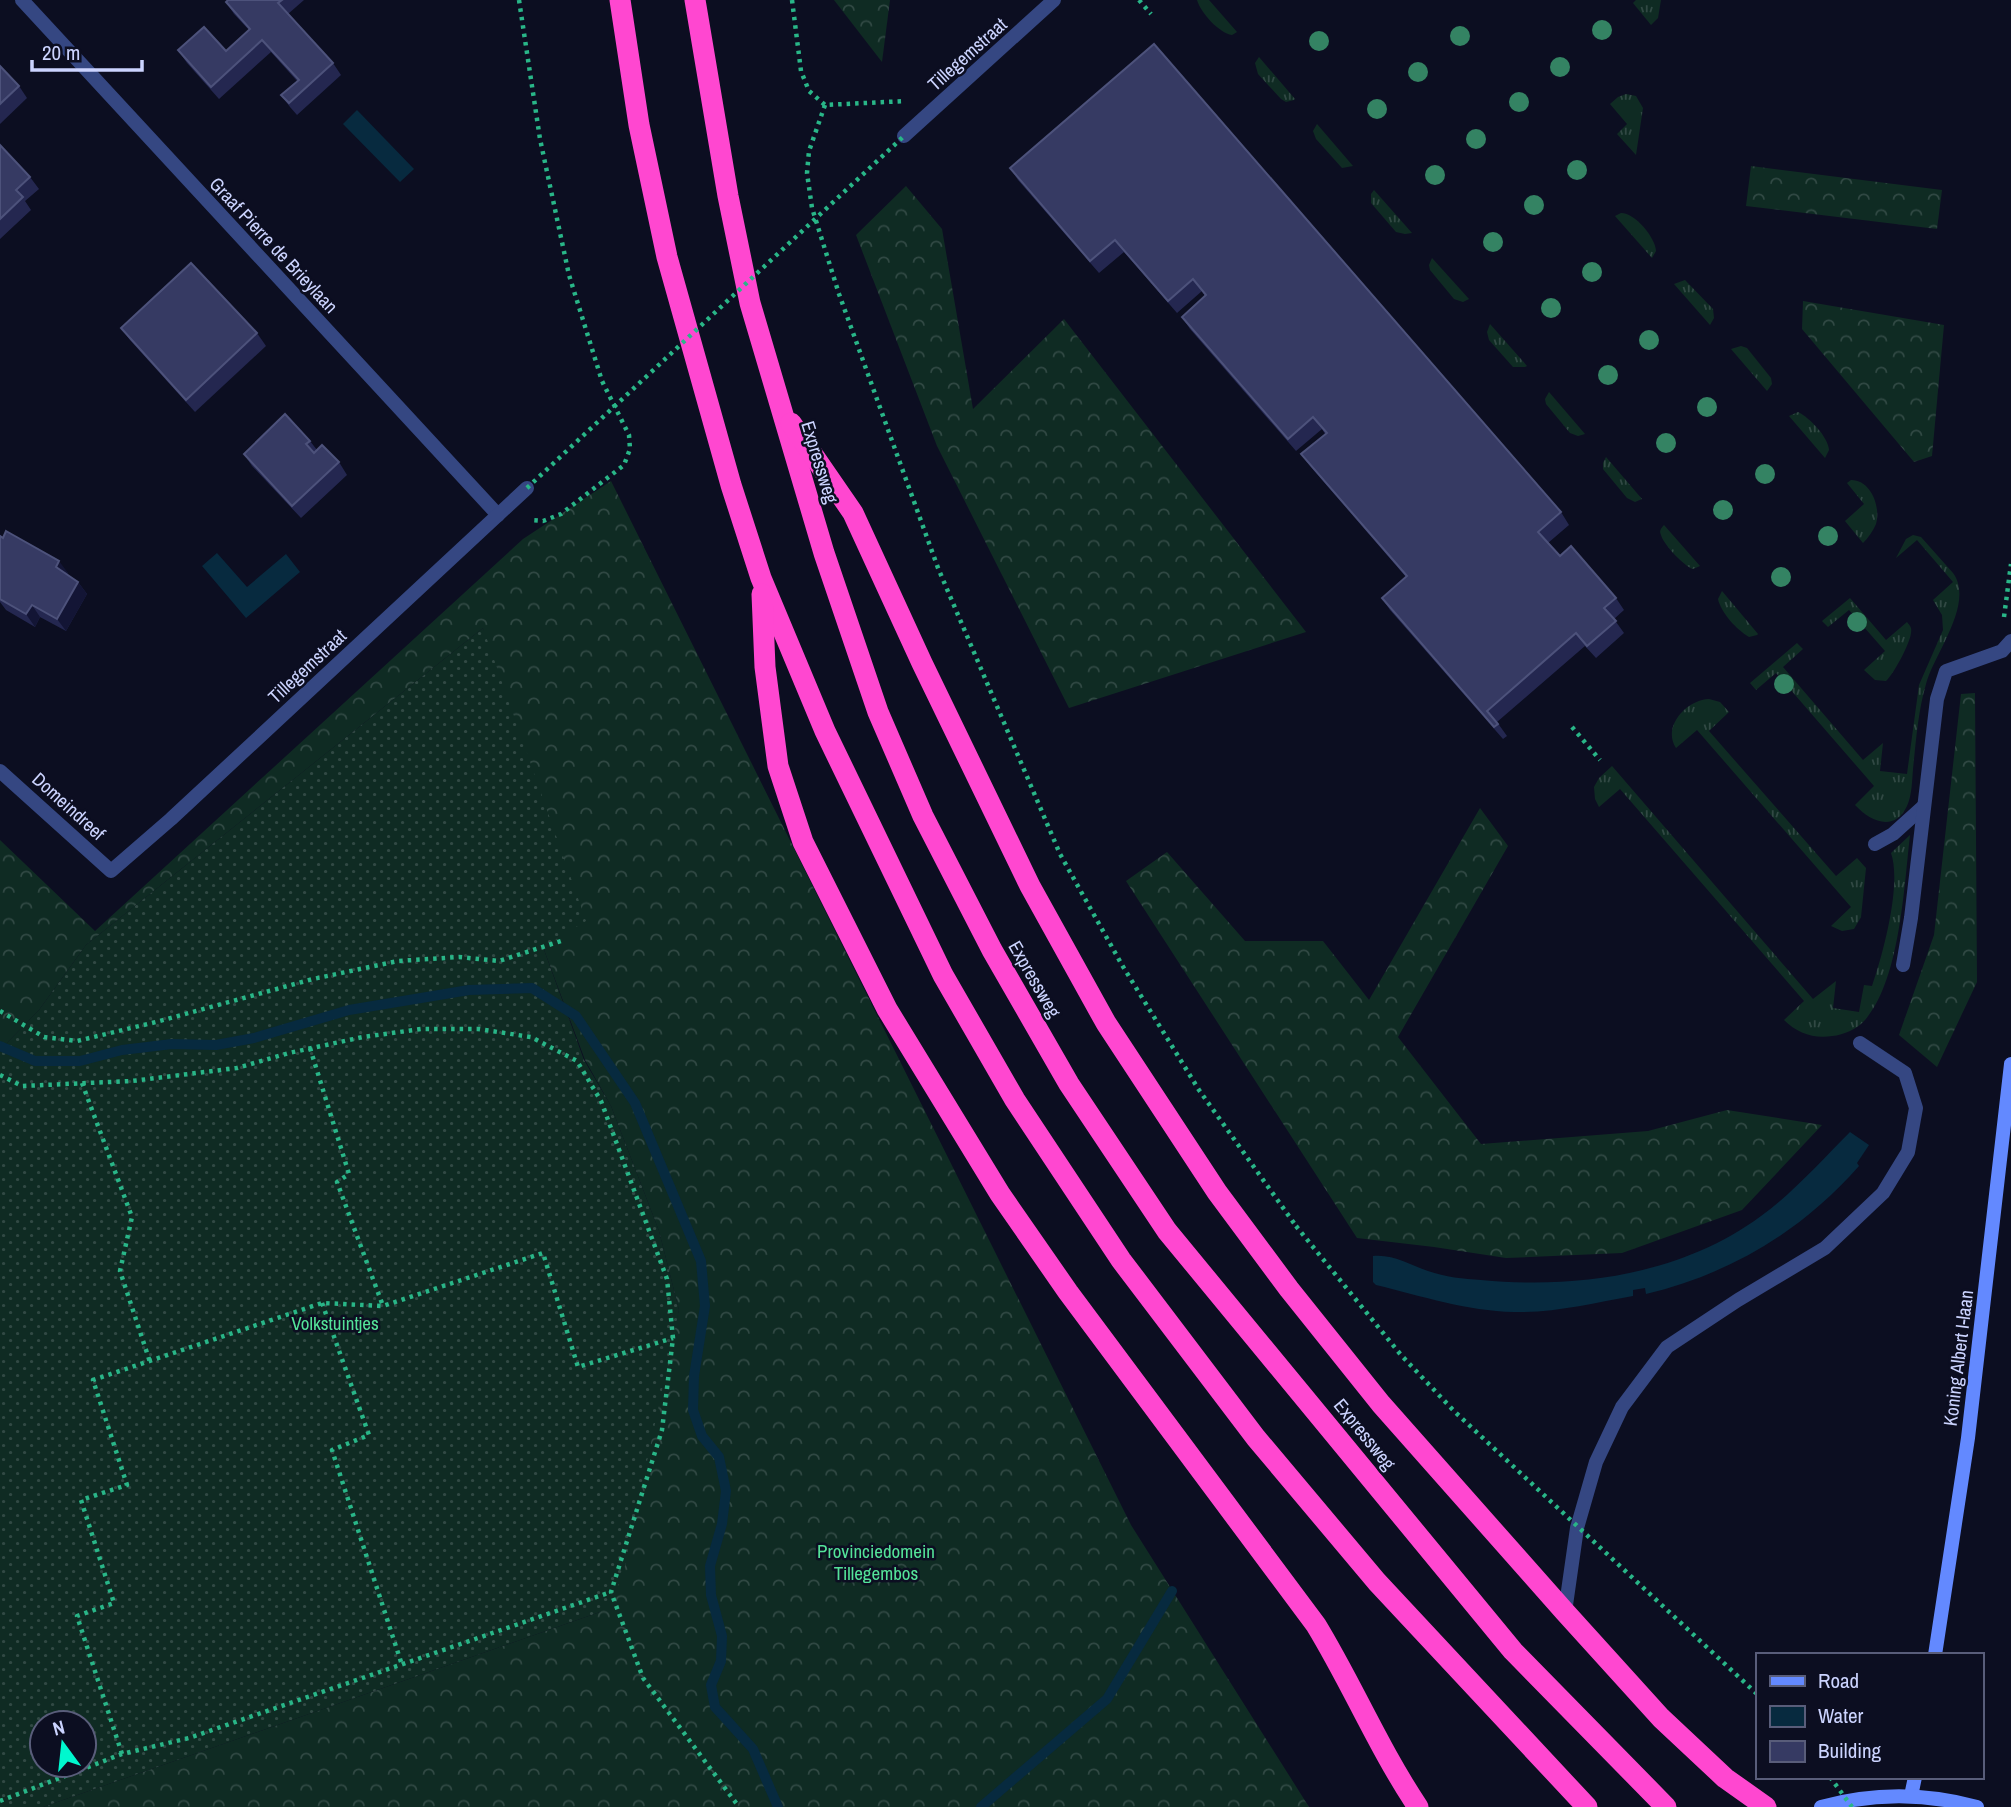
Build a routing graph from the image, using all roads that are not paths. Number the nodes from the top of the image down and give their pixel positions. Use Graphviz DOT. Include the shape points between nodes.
graph roads {
  1 [pos="22,0"];
  2 [pos="620,0"];
  3 [pos="695,0"];
  4 [pos="1054,0"];
  5 [pos="904,136"];
  6 [pos="780,407"];
  7 [pos="527,488"];
  8 [pos="498,515"];
  9 [pos="761,578"];
  10 [pos="2011,641"];
  11 [pos="0,771"];
  12 [pos="1924,806"];
  13 [pos="1875,844"];
  14 [pos="111,871"];
  15 [pos="1903,965"];
  16 [pos="1860,1043"];
  17 [pos="2011,1064"];
  18 [pos="1565,1612"];
  19 [pos="1935,1653"];
  20 [pos="1915,1779"];
  21 [pos="1911,1796"];
  22 [pos="1418,1807"];
  23 [pos="1587,1807"];
  24 [pos="1665,1807"];
  25 [pos="1766,1807"];
  26 [pos="1821,1807"];
  27 [pos="1976,1807"];
  1 -- 8 [label="street, Graaf Pierre de Brieylaan"];
  2 -- 9 [label="highway" via="639,125 667,257"];
  3 -- 6 [label="highway, Expressweg" via="750,303"];
  4 -- 5 [label="street, Tillegemstraat"];
  6 -- 18 [label="highway" via="853,513 1043,909 1107,1023 1217,1192 1381,1404"];
  6 -- 24 [label="highway, Expressweg" via="878,712 923,817 1069,1084 1167,1231 1513,1651"];
  7 -- 8 [label="street, Tillegemstraat"];
  8 -- 14 [label="street, Tillegemstraat"];
  9 -- 22 [label="highway" via="765,667 778,766 803,842 887,1009 1000,1194 1068,1292 1316,1625 1382,1750"];
  9 -- 23 [label="highway" via="825,731 943,975 1015,1100 1121,1261 1256,1438 1377,1582"];
  10 -- 12 [label="street" via="2002,651 1946,671 1934,713"];
  11 -- 14 [label="street, Domeindreef"];
  12 -- 13 [label="street"];
  12 -- 15 [label="street"];
  16 -- 18 [label="street" via="1905,1073 1916,1108 1908,1152 1883,1193 1825,1248 1667,1347 1622,1407 1596,1462 1577,1528"];
  17 -- 19 [label="main road, Koning Albert I-laan" via="1968,1438"];
  18 -- 25 [label="highway" via="1661,1718 1725,1778"];
  20 -- 21 [label="main road"];
  21 -- 26 [label="main road"];
  21 -- 27 [label="main road"];
}
